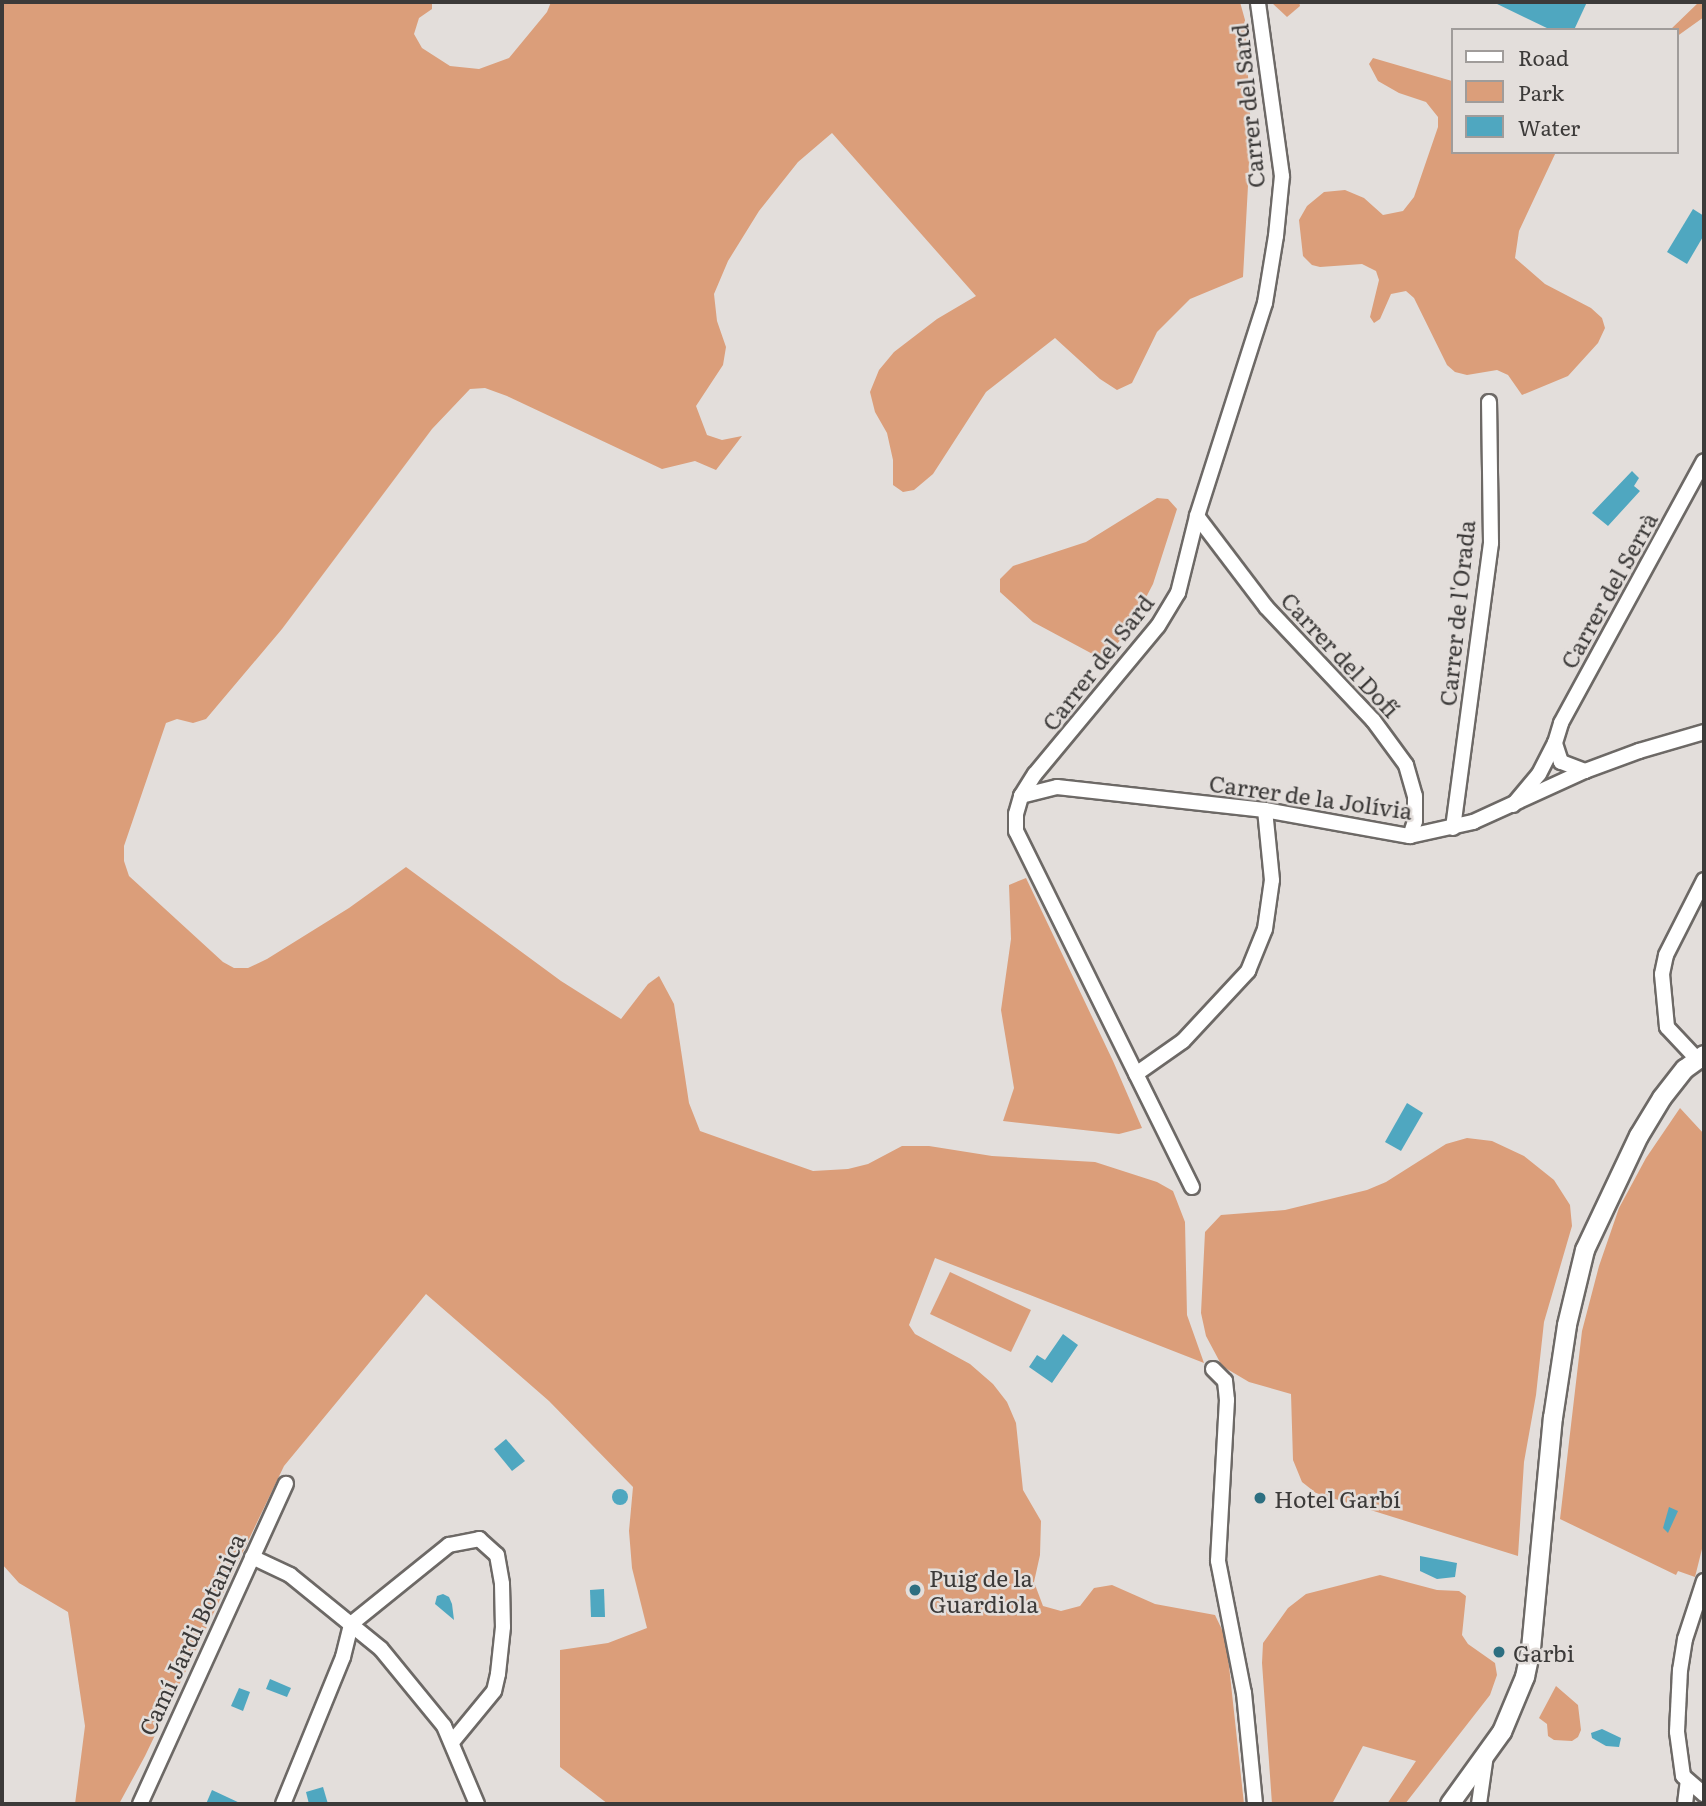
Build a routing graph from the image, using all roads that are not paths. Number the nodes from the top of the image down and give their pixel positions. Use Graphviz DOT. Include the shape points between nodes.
graph roads {
  1 [pos="1258,2"];
  2 [pos="1489,401"];
  3 [pos="1704,461"];
  4 [pos="1197,516"];
  5 [pos="1704,732"];
  6 [pos="1555,743"];
  7 [pos="1586,771"];
  8 [pos="1021,796"];
  9 [pos="1512,807"];
  10 [pos="1265,810"];
  11 [pos="1453,828"];
  12 [pos="1410,836"];
  13 [pos="1704,880"];
  14 [pos="1700,1057"];
  15 [pos="1136,1074"];
  16 [pos="1192,1187"];
  17 [pos="1213,1369"];
  18 [pos="286,1484"];
  19 [pos="252,1557"];
  20 [pos="1704,1581"];
  21 [pos="351,1624"];
  22 [pos="452,1742"];
  23 [pos="1486,1755"];
  24 [pos="1688,1781"];
  25 [pos="1704,1794"];
  26 [pos="139,1804"];
  27 [pos="283,1804"];
  28 [pos="477,1804"];
  29 [pos="1255,1804"];
  30 [pos="1450,1804"];
  31 [pos="1479,1804"];
  32 [pos="1685,1804"];
  1 -- 4 [label="street, Carrer del Sard" via="1282,176 1276,236 1265,303"];
  2 -- 11 [label="street, Carrer de l'Orada" via="1491,543"];
  3 -- 6 [label="street, Carrer del Serrà" via="1577,692"];
  4 -- 8 [label="street, Carrer del Sard" via="1178,593 1158,626"];
  4 -- 12 [label="street, Carrer del Dofí" via="1266,607 1374,720 1406,765 1415,796"];
  5 -- 7 [label="street, Carrer de la Jolívia"];
  6 -- 7 [label="street" via="1561,762"];
  6 -- 9 [label="street, Carrer del Serrà" via="1539,774"];
  7 -- 9 [label="street, Carrer de la Jolívia"];
  8 -- 10 [label="street, Carrer de la Jolívia" via="1058,787"];
  8 -- 15 [label="street" via="1016,831"];
  9 -- 11 [label="street, Carrer de la Jolívia"];
  10 -- 12 [label="street, Carrer de la Jolívia"];
  10 -- 15 [label="street" via="1272,880 1265,929 1248,971 1184,1041"];
  11 -- 12 [label="street, Carrer de la Jolívia"];
  13 -- 14 [label="street" via="1666,955 1662,974 1667,1027"];
  14 -- 23 [label="street" via="1662,1097 1586,1250 1567,1325 1553,1418 1531,1649 1510,1714"];
  15 -- 16 [label="street"];
  17 -- 29 [label="street" via="1225,1381 1227,1400 1218,1560 1244,1693"];
  18 -- 19 [label="street, Camí Jardi Botanica"];
  19 -- 21 [label="street" via="290,1575"];
  19 -- 26 [label="street, Camí Jardi Botanica"];
  20 -- 24 [label="street" via="1680,1670 1677,1740 1681,1770"];
  21 -- 22 [label="street" via="381,1649"];
  21 -- 22 [label="street" via="449,1545 479,1539 497,1555 503,1627 494,1691"];
  21 -- 27 [label="street" via="343,1657"];
  22 -- 28 [label="street"];
  23 -- 30 [label="street"];
  23 -- 31 [label="street"];
  24 -- 25 [label="street"];
  24 -- 32 [label="street"];
}
